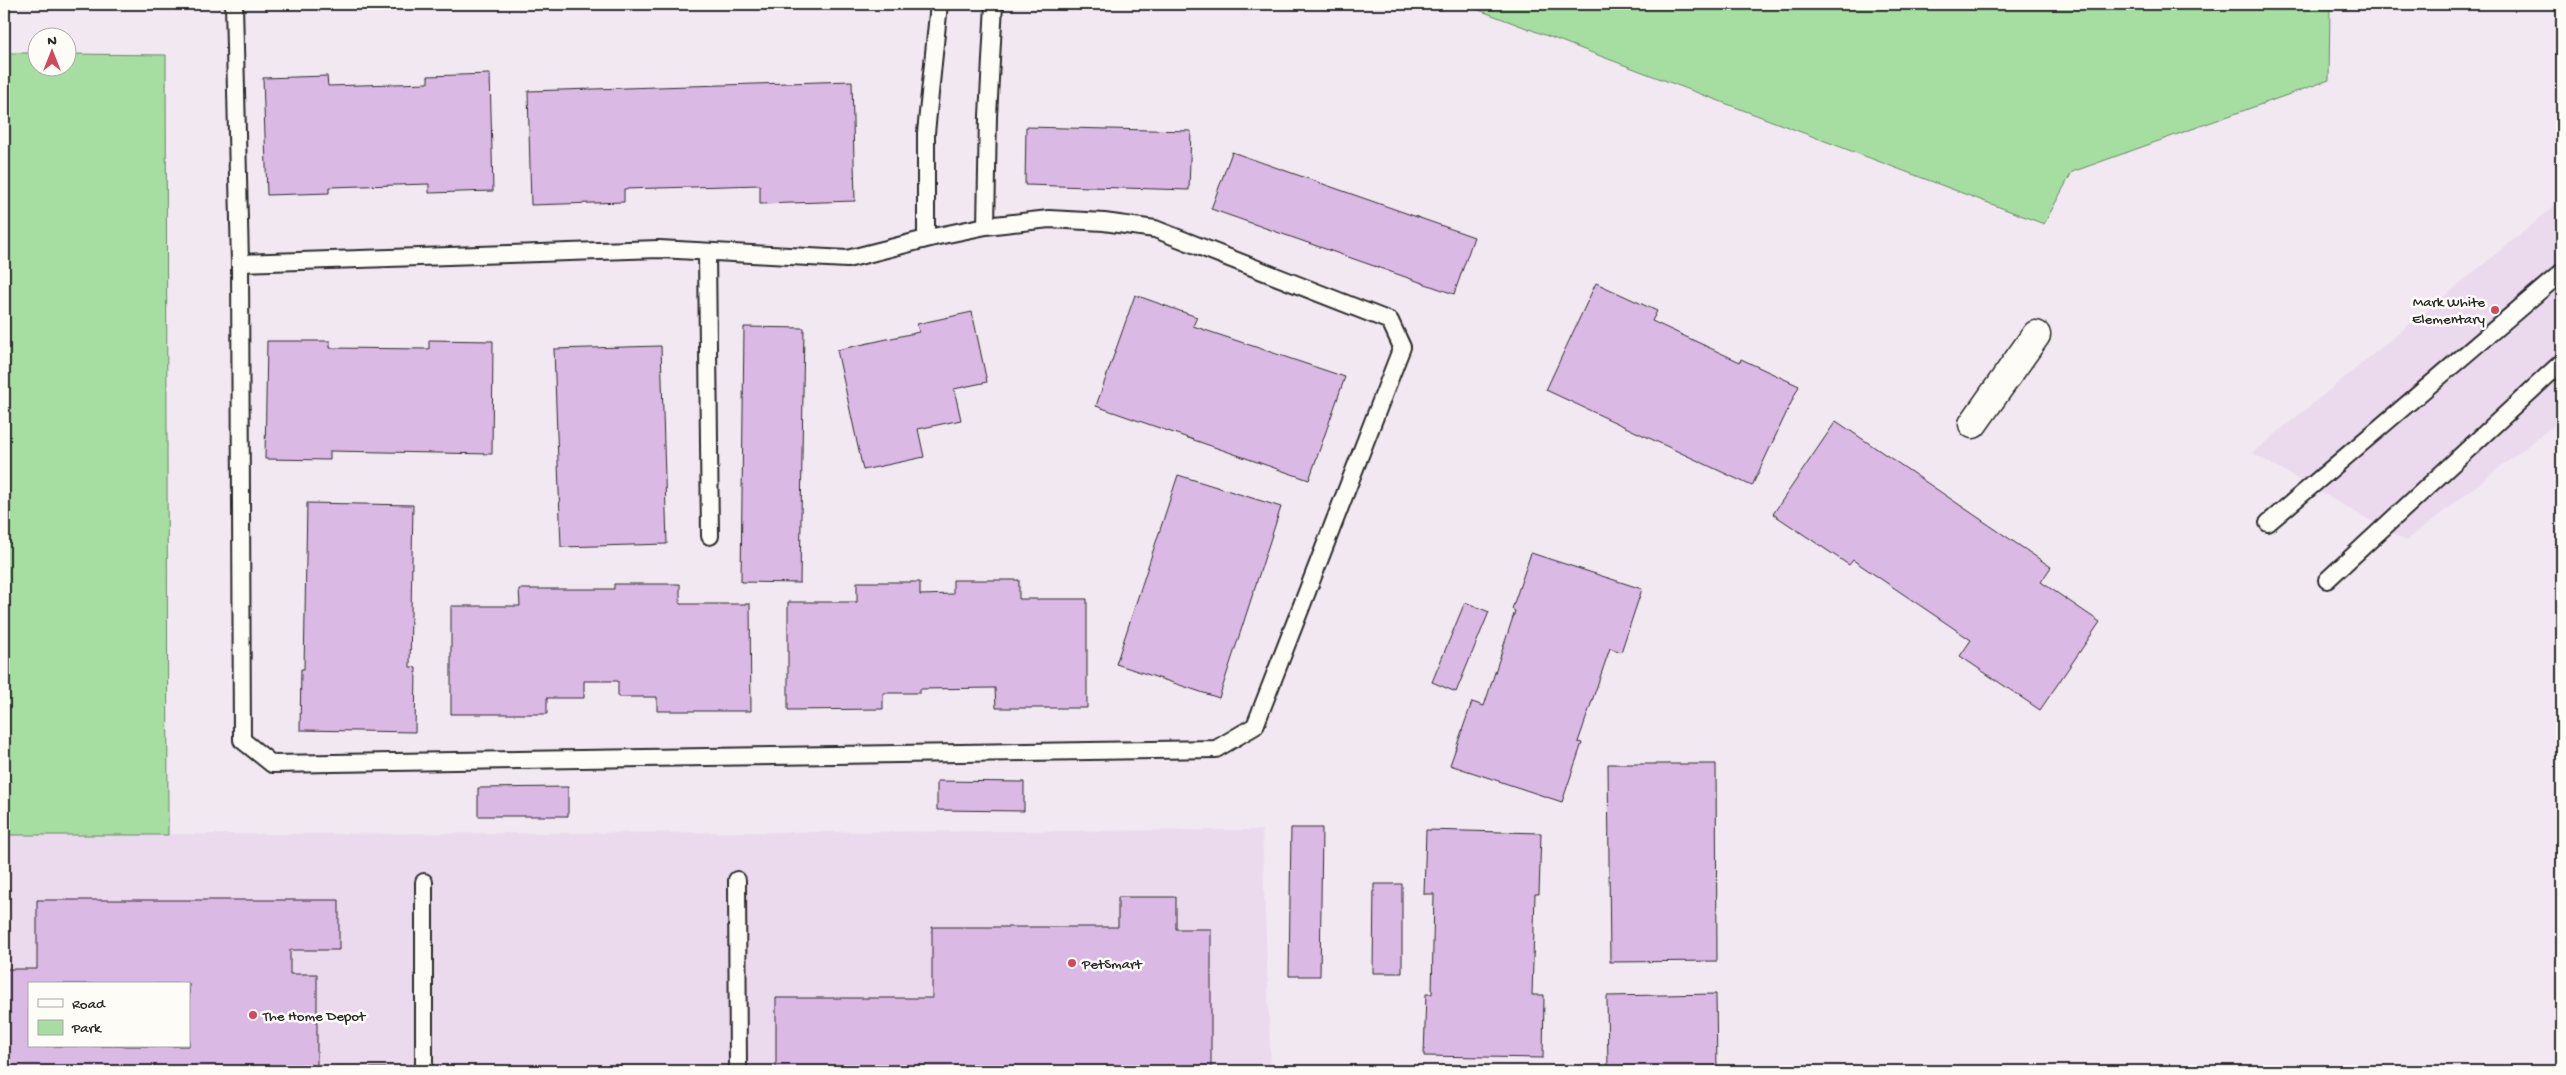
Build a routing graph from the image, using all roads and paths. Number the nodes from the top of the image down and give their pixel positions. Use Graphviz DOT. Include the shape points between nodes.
graph roads {
  1 [pos="234,4"];
  2 [pos="939,4"];
  3 [pos="994,4"];
  4 [pos="986,226"];
  5 [pos="926,238"];
  6 [pos="707,252"];
  7 [pos="240,263"];
  8 [pos="2562,272"];
  9 [pos="2036,335"];
  10 [pos="2562,362"];
  11 [pos="1973,424"];
  12 [pos="2268,522"];
  13 [pos="710,536"];
  14 [pos="2327,580"];
  15 [pos="737,880"];
  16 [pos="424,882"];
  17 [pos="424,1071"];
  18 [pos="738,1071"];
  1 -- 7 [label="lane"];
  2 -- 5 [label="lane" via="926,133"];
  3 -- 4 [label="lane"];
  4 -- 5 [label="lane"];
  4 -- 7 [label="lane" via="1049,218 1155,229 1390,320 1402,347 1255,726 1216,749 272,764 242,740"];
  5 -- 6 [label="lane" via="847,259"];
  6 -- 7 [label="lane" via="659,249"];
  6 -- 13 [label="lane"];
  8 -- 12 [label="lane"];
  9 -- 11 [label="street"];
  10 -- 14 [label="lane"];
  15 -- 18 [label="lane"];
  16 -- 17 [label="lane"];
}
